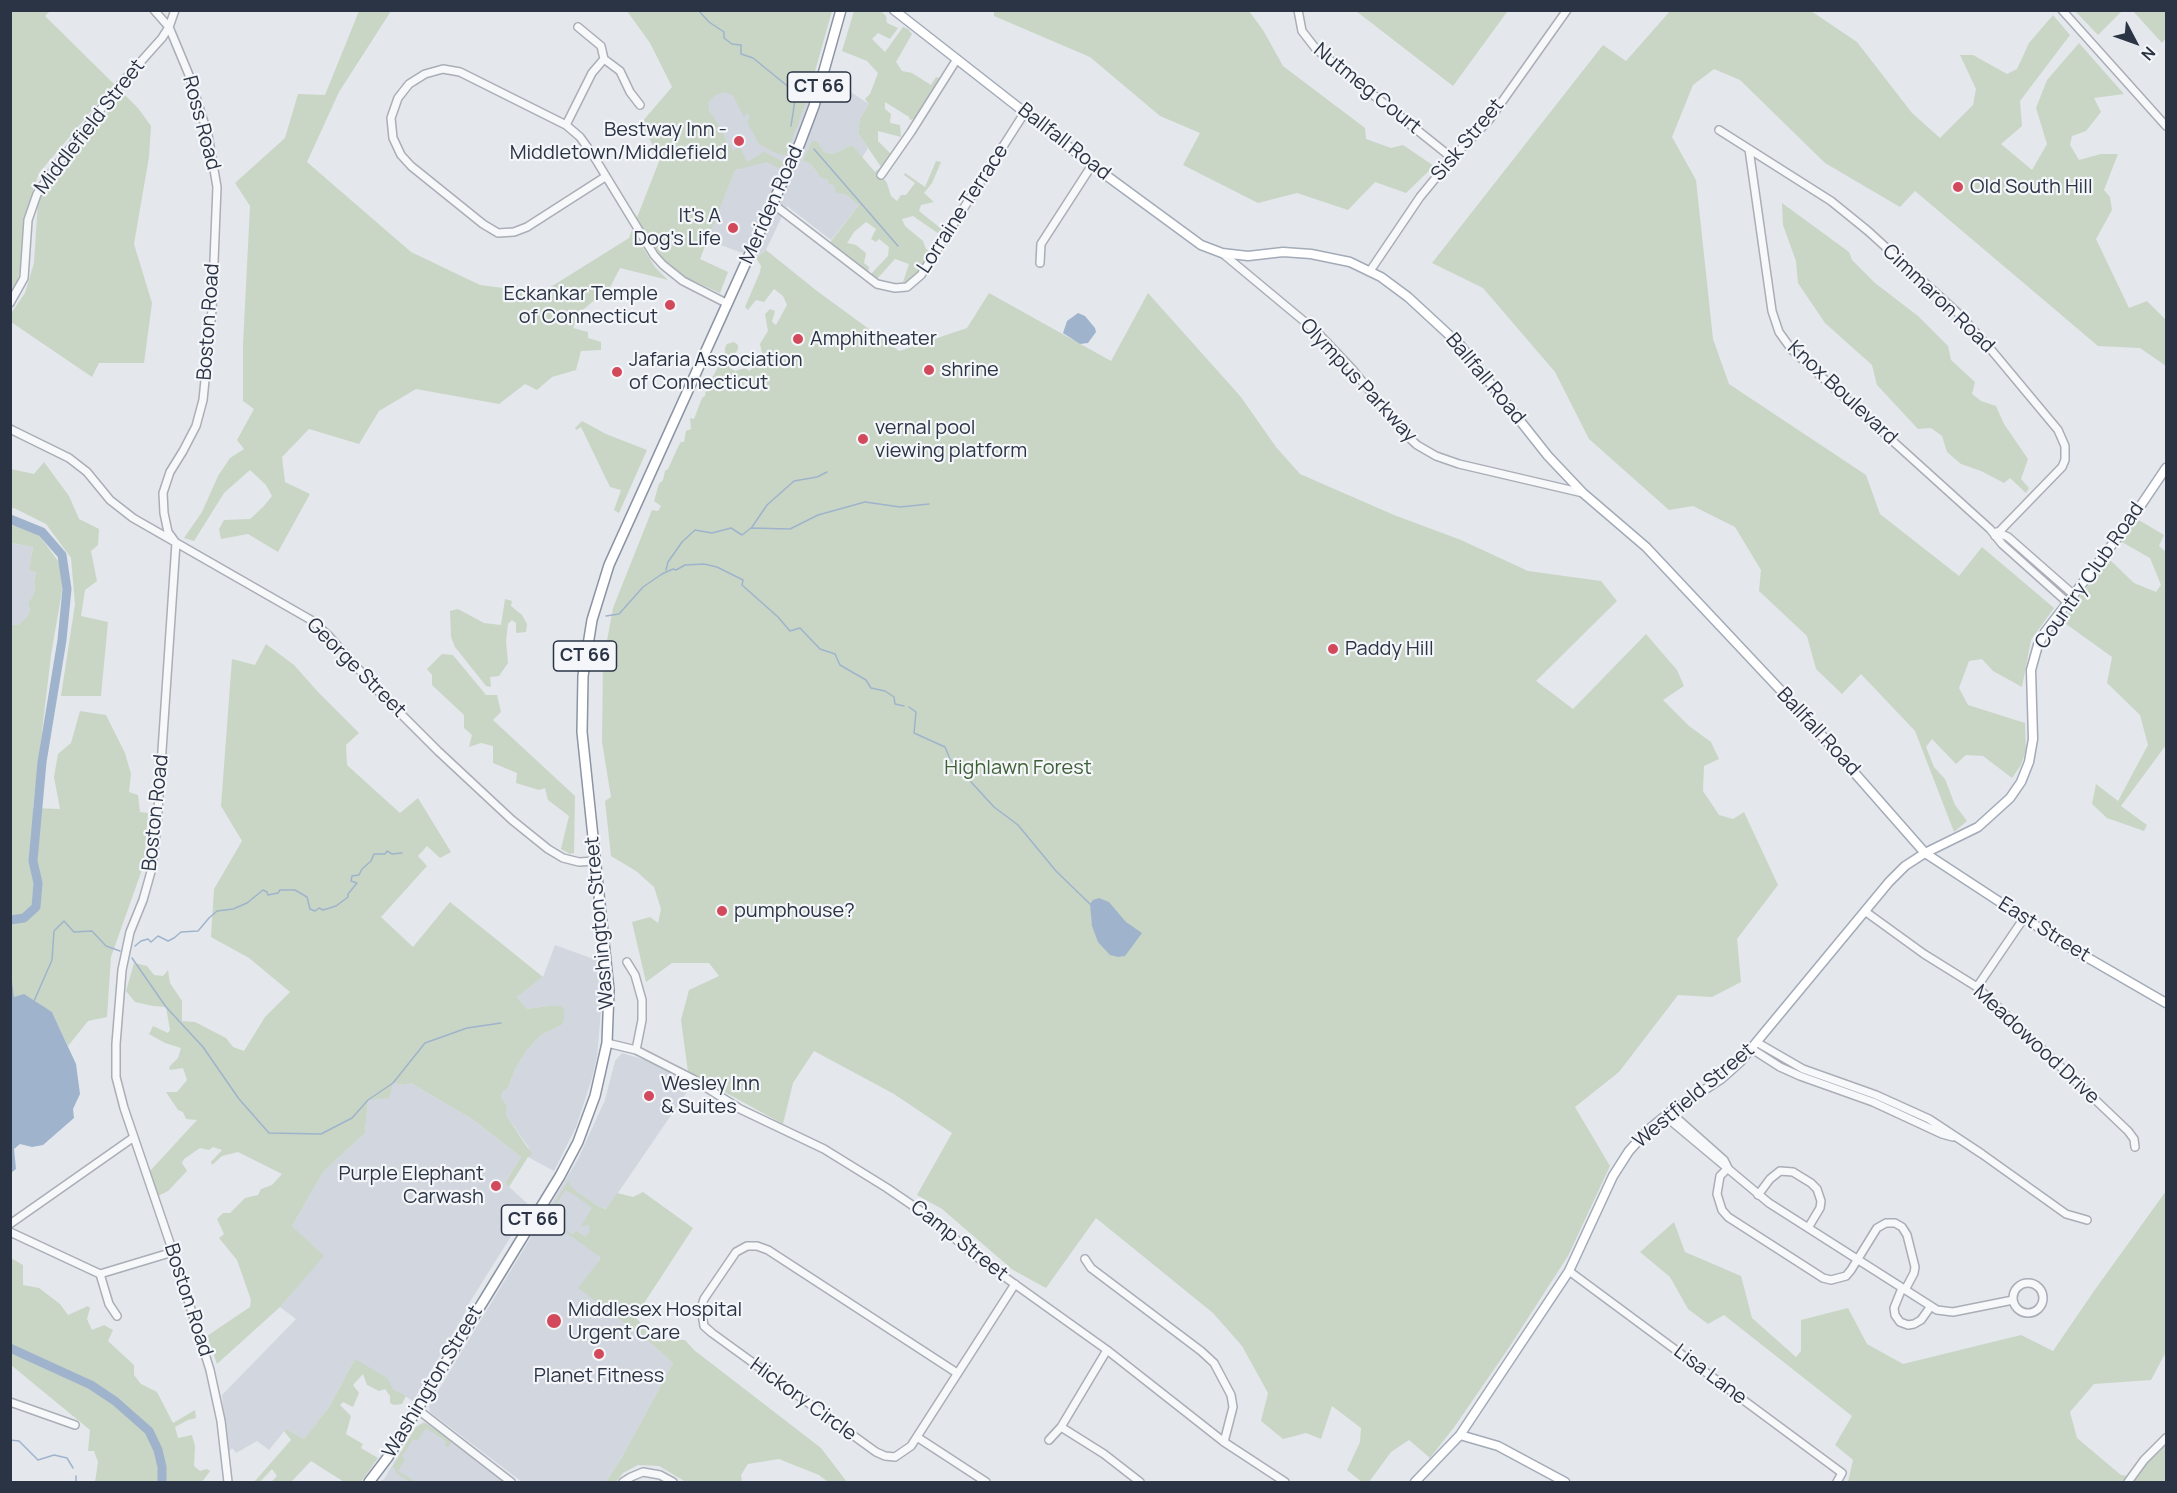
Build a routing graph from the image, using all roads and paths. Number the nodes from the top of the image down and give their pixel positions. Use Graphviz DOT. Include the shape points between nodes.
graph roads {
  1 [pos="154,10"];
  2 [pos="175,10"];
  3 [pos="841,10"];
  4 [pos="894,10"];
  5 [pos="1298,10"];
  6 [pos="1567,10"];
  7 [pos="2062,10"];
  8 [pos="169,27"];
  9 [pos="578,27"];
  10 [pos="604,59"];
  11 [pos="957,59"];
  12 [pos="640,105"];
  13 [pos="1025,112"];
  14 [pos="566,125"];
  15 [pos="2166,126"];
  16 [pos="1719,130"];
  17 [pos="1749,149"];
  18 [pos="1452,158"];
  19 [pos="1092,165"];
  20 [pos="881,175"];
  21 [pos="605,177"];
  22 [pos="773,204"];
  23 [pos="215,243"];
  24 [pos="1222,253"];
  25 [pos="1040,263"];
  26 [pos="1370,271"];
  27 [pos="10,303"];
  28 [pos="728,304"];
  29 [pos="687,393"];
  30 [pos="10,429"];
  31 [pos="2166,468"];
  32 [pos="1583,493"];
  33 [pos="1997,534"];
  34 [pos="176,543"];
  35 [pos="2074,595"];
  36 [pos="2068,603"];
  37 [pos="1925,853"];
  38 [pos="596,861"];
  39 [pos="1866,912"];
  40 [pos="2024,918"];
  41 [pos="627,962"];
  42 [pos="1977,987"];
  43 [pos="2166,1003"];
  44 [pos="607,1042"];
  45 [pos="1755,1046"];
  46 [pos="636,1050"];
  47 [pos="1668,1114"];
  48 [pos="134,1137"];
  49 [pos="2135,1147"];
  50 [pos="1728,1168"];
  51 [pos="1758,1195"];
  52 [pos="2087,1220"];
  53 [pos="10,1224"];
  54 [pos="1808,1228"];
  55 [pos="10,1232"];
  56 [pos="173,1252"];
  57 [pos="1085,1259"];
  58 [pos="1858,1260"];
  59 [pos="1569,1271"];
  60 [pos="100,1274"];
  61 [pos="1015,1284"];
  62 [pos="1904,1289"];
  63 [pos="2013,1300"];
  64 [pos="1930,1306"];
  65 [pos="117,1316"];
  66 [pos="1107,1350"];
  67 [pos="957,1372"];
  68 [pos="10,1402"];
  69 [pos="417,1409"];
  70 [pos="75,1425"];
  71 [pos="1061,1427"];
  72 [pos="1460,1435"];
  73 [pos="917,1437"];
  74 [pos="2166,1438"];
  75 [pos="1049,1440"];
  76 [pos="1224,1442"];
  77 [pos="638,1474"];
  78 [pos="228,1482"];
  79 [pos="369,1482"];
  80 [pos="511,1482"];
  81 [pos="623,1482"];
  82 [pos="643,1482"];
  83 [pos="673,1482"];
  84 [pos="986,1482"];
  85 [pos="1140,1482"];
  86 [pos="1285,1482"];
  87 [pos="1415,1482"];
  88 [pos="1565,1482"];
  89 [pos="1837,1482"];
  90 [pos="2128,1482"];
  1 -- 8 [label="street, Ross Road"];
  2 -- 8 [label="street, Middlefield Street"];
  3 -- 22 [label="highway, Meriden Road / CT 66" via="807,124"];
  4 -- 11 [label="main road, Ballfall Road"];
  5 -- 18 [label="street, Nutmeg Court" via="1302,31 1311,44"];
  6 -- 18 [label="street, Sisk Street" via="1489,120"];
  7 -- 15 [label="street"];
  8 -- 23 [label="street, Ross Road" via="208,135 217,187"];
  8 -- 27 [label="street, Middlefield Street" via="37,194 28,220 24,278"];
  9 -- 10 [label="street" via="600,46"];
  10 -- 12 [label="street" via="620,71"];
  10 -- 14 [label="street" via="592,73"];
  11 -- 13 [label="main road, Ballfall Road"];
  11 -- 20 [label="street"];
  13 -- 19 [label="main road, Ballfall Road"];
  13 -- 22 [label="street, Lorraine Terrace" via="921,275 907,287 877,284"];
  14 -- 21 [label="street" via="580,137"];
  14 -- 21 [label="street" via="468,75 442,69 409,84 398,98 391,118 400,155 498,233 527,227"];
  16 -- 17 [label="street, Cimmaron Road"];
  17 -- 33 [label="street, Knox Boulevard" via="1772,311 1779,332 1792,350"];
  17 -- 33 [label="street, Cimmaron Road" via="1831,201 1960,315 2062,437 2066,452 2062,467"];
  18 -- 26 [label="street, Sisk Street" via="1409,212"];
  19 -- 24 [label="main road, Ballfall Road" via="1201,245"];
  19 -- 25 [label="street" via="1041,244"];
  21 -- 28 [label="street" via="663,265 683,281"];
  22 -- 28 [label="highway, Meriden Road / CT 66"];
  23 -- 34 [label="street, Boston Road" via="203,400 191,436 163,493 168,532"];
  24 -- 26 [label="main road, Ballfall Road" via="1311,254 1350,262"];
  24 -- 32 [label="street, Olympus Parkway" via="1317,332 1417,445 1459,464"];
  26 -- 32 [label="main road, Ballfall Road" via="1408,297 1460,345 1548,456"];
  28 -- 29 [label="highway, Meriden Road / CT 66"];
  29 -- 38 [label="highway, Washington Street / CT 66" via="609,565 588,638 582,714"];
  30 -- 34 [label="street, George Street" via="69,459 87,472 110,500"];
  31 -- 35 [label="main road, Country Club Road"];
  32 -- 37 [label="main road, Ballfall Road" via="1646,547 1817,730"];
  33 -- 35 [label="street, Knox Boulevard" via="2008,537"];
  33 -- 36 [label="street, Knox Boulevard" via="2002,544"];
  34 -- 38 [label="street, George Street" via="311,620 438,751 526,832 563,858"];
  34 -- 48 [label="street, Boston Road" via="152,868 125,951 117,1033 116,1077"];
  35 -- 36 [label="main road, Country Club Road"];
  36 -- 37 [label="main road, Country Club Road" via="2045,632 2034,657 2030,687 2033,740 2020,782 2010,798 1978,827"];
  37 -- 39 [label="main road, Westfield Street" via="1905,866"];
  37 -- 40 [label="main road, East Street"];
  38 -- 44 [label="highway, Washington Street / CT 66" via="608,970"];
  39 -- 42 [label="street, Meadowood Drive"];
  39 -- 45 [label="main road, Westfield Street"];
  40 -- 42 [label="street"];
  40 -- 43 [label="main road, East Street"];
  41 -- 46 [label="street, Washington Street" via="642,1000"];
  42 -- 49 [label="street, Meadowood Drive" via="2128,1131"];
  44 -- 46 [label="street, Camp Street"];
  44 -- 69 [label="highway, Washington Street / CT 66" via="596,1091 569,1160"];
  45 -- 47 [label="main road, Westfield Street" via="1721,1079"];
  45 -- 52 [label="street" via="1801,1072 1929,1119 2066,1214"];
  46 -- 61 [label="street, Camp Street" via="760,1120 847,1163 931,1218"];
  47 -- 50 [label="street" via="1724,1160"];
  47 -- 59 [label="main road, Westfield Street" via="1635,1144 1613,1176"];
  48 -- 53 [label="street"];
  48 -- 56 [label="street, Boston Road"];
  50 -- 51 [label="street"];
  50 -- 58 [label="street" via="1720,1176 1718,1202 1736,1223 1823,1278 1845,1276"];
  51 -- 54 [label="street"];
  51 -- 54 [label="street" via="1780,1171 1793,1172 1810,1183 1821,1201"];
  54 -- 58 [label="street"];
  55 -- 60 [label="street"];
  56 -- 60 [label="street"];
  56 -- 78 [label="street, Boston Road" via="217,1396"];
  57 -- 76 [label="street" via="1091,1268 1214,1364 1231,1395 1233,1407"];
  58 -- 62 [label="street"];
  58 -- 62 [label="street" via="1877,1228 1886,1223 1902,1227 1915,1268"];
  59 -- 72 [label="main road, Westfield Street"];
  59 -- 89 [label="street, Lisa Lane" via="1842,1473"];
  60 -- 65 [label="street"];
  61 -- 66 [label="street, Camp Street"];
  61 -- 67 [label="street, Hickory Circle"];
  62 -- 64 [label="street"];
  62 -- 64 [label="street" via="1894,1308 1900,1322 1914,1324"];
  63 -- 63 [label="street" via="2022,1312 2032,1313 2043,1304 2043,1294 2028,1283 2015,1291"];
  63 -- 64 [label="street" via="1953,1312"];
  66 -- 71 [label="street"];
  66 -- 76 [label="street, Camp Street"];
  67 -- 73 [label="street, Hickory Circle"];
  67 -- 73 [label="street, Hickory Circle" via="757,1246 736,1251 704,1299 704,1326 876,1452 896,1457"];
  68 -- 70 [label="street"];
  69 -- 79 [label="highway, Washington Street / CT 66"];
  69 -- 80 [label="street"];
  71 -- 75 [label="street"];
  71 -- 85 [label="street"];
  72 -- 87 [label="main road, Westfield Street"];
  72 -- 88 [label="main road" via="1498,1446"];
  73 -- 84 [label="street"];
  74 -- 90 [label="street"];
  76 -- 86 [label="street, Camp Street"];
  77 -- 81 [label="street"];
  77 -- 82 [label="street"];
  77 -- 83 [label="street" via="653,1473"];
}
